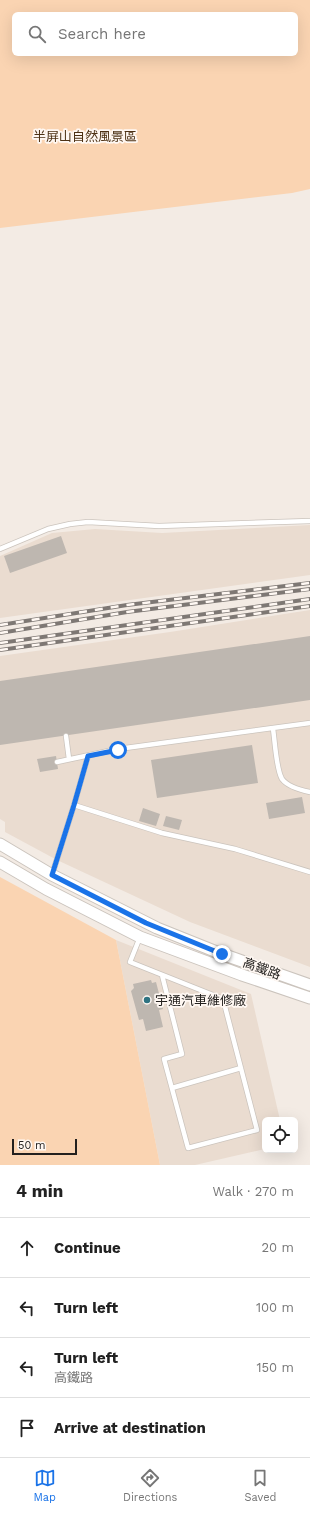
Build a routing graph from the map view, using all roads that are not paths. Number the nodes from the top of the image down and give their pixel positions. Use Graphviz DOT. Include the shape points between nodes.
graph roads {
  1 [pos="310,521"];
  2 [pos="0,549"];
  3 [pos="310,723"];
  4 [pos="273,729"];
  5 [pos="66,736"];
  6 [pos="88,756"];
  7 [pos="70,759"];
  8 [pos="57,762"];
  9 [pos="310,792"];
  10 [pos="74,805"];
  11 [pos="0,844"];
  12 [pos="0,862"];
  13 [pos="310,872"];
  14 [pos="52,875"];
  15 [pos="140,937"];
  16 [pos="162,975"];
  17 [pos="310,985"];
  18 [pos="310,998"];
  19 [pos="241,1068"];
  20 [pos="172,1088"];
  1 -- 2 [label="lane" via="159,526 88,522 48,529"];
  3 -- 4 [label="lane"];
  4 -- 6 [label="lane" via="170,742"];
  4 -- 9 [label="lane" via="282,778 298,789"];
  5 -- 7 [label="lane"];
  6 -- 7 [label="lane"];
  6 -- 10 [label="lane"];
  7 -- 8 [label="lane"];
  10 -- 13 [label="lane" via="162,833 235,849"];
  10 -- 14 [label="lane"];
  11 -- 14 [label="street, 高鐵路"];
  12 -- 15 [label="street, 高鐵路" via="46,889"];
  14 -- 17 [label="street, 高鐵路" via="157,928"];
  15 -- 16 [label="lane" via="130,962"];
  15 -- 18 [label="street, 高鐵路"];
  16 -- 19 [label="lane" via="223,999"];
  16 -- 20 [label="lane" via="182,1054 164,1059"];
  19 -- 20 [label="lane"];
  19 -- 20 [label="lane" via="257,1130 188,1148"];
}
